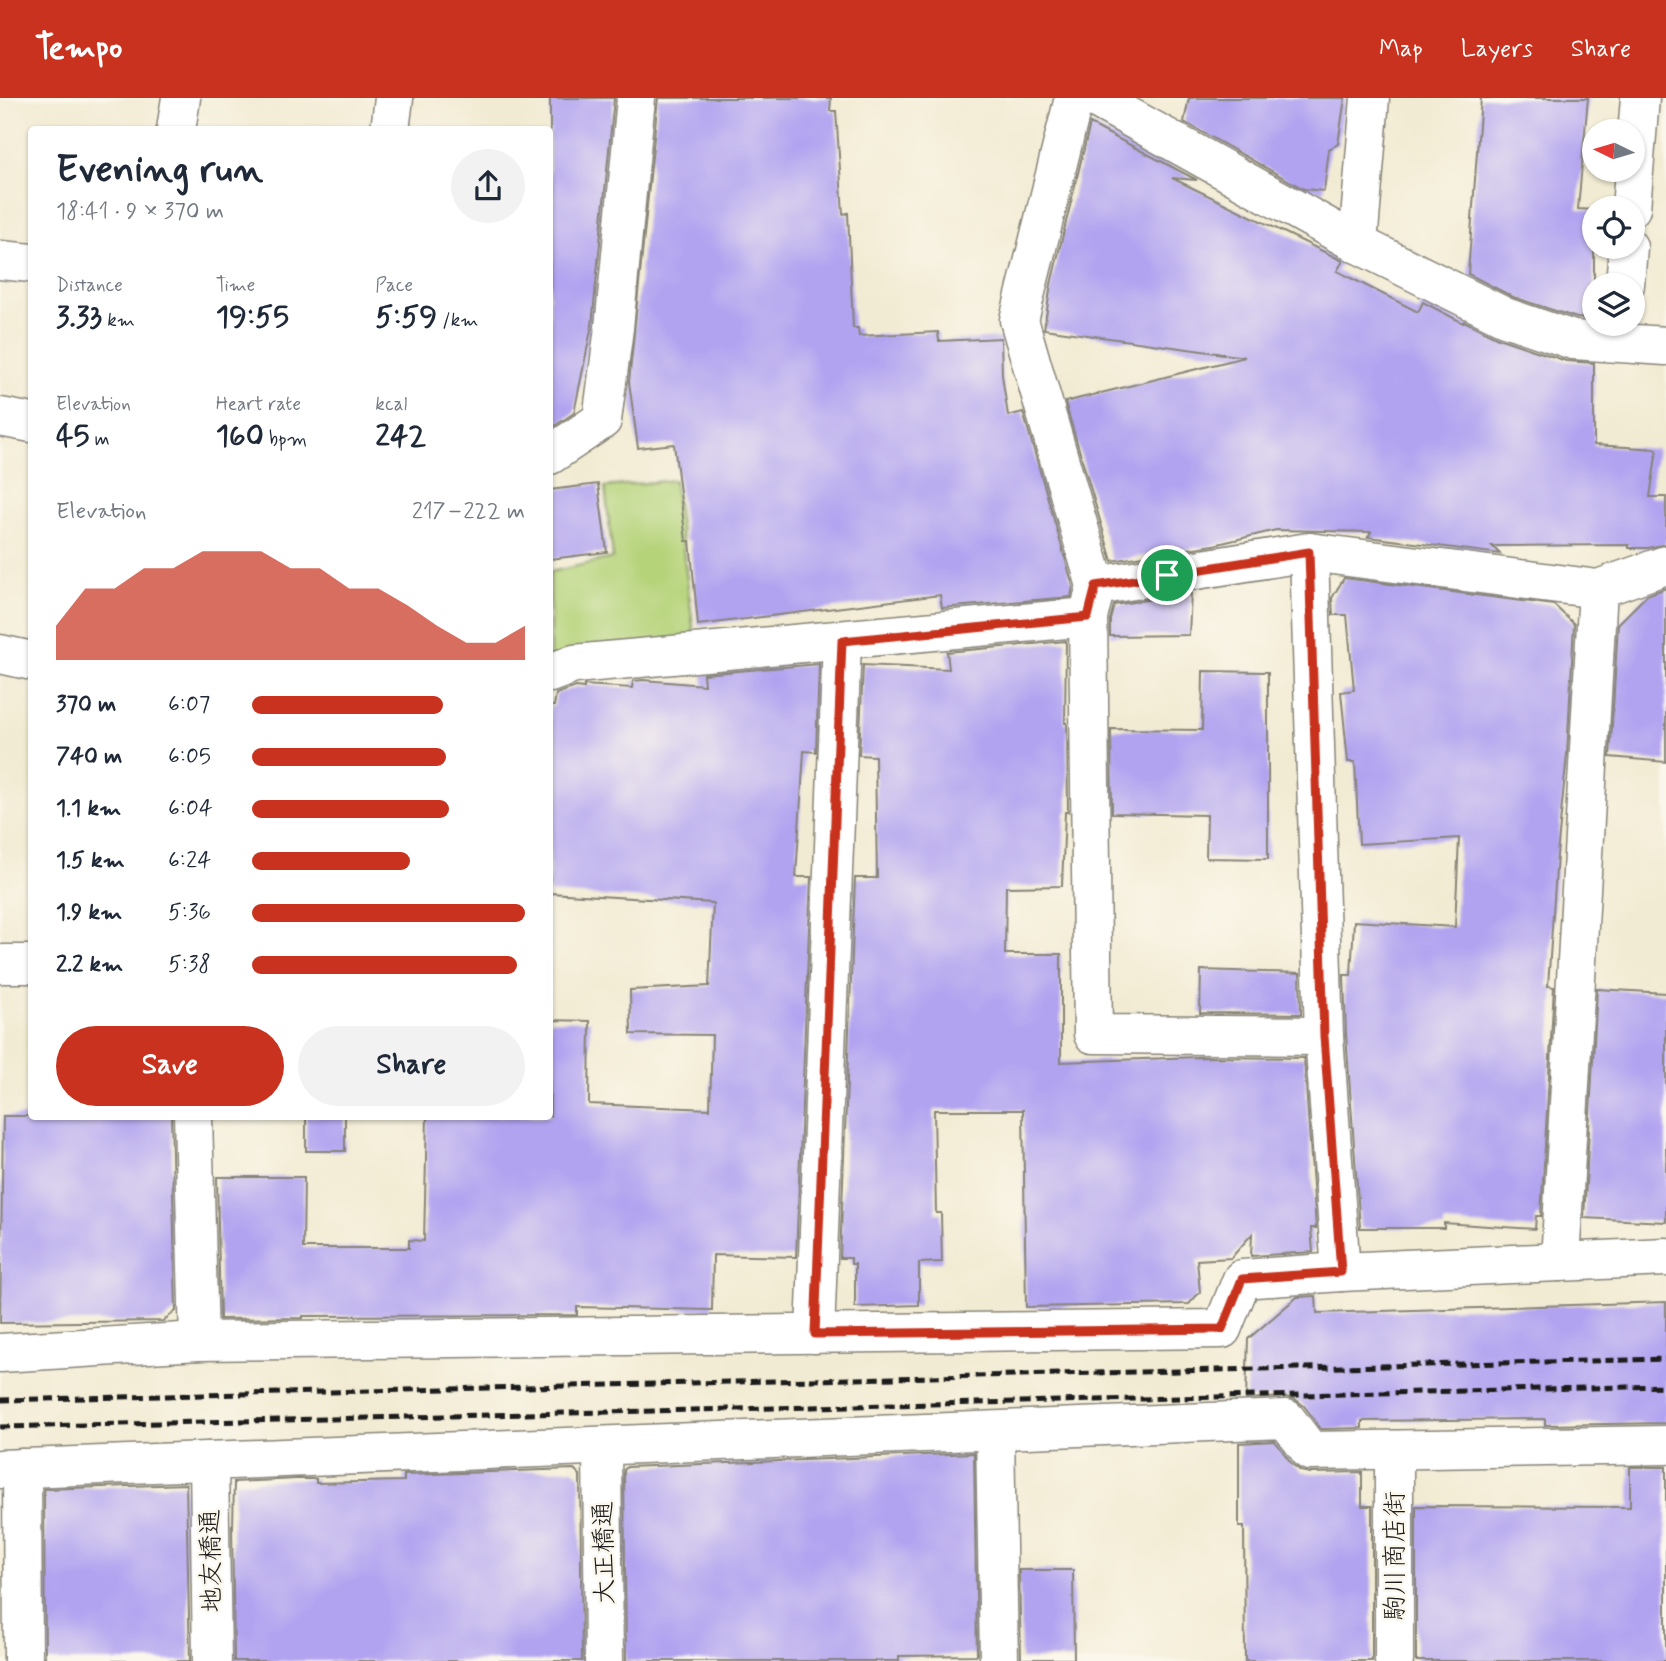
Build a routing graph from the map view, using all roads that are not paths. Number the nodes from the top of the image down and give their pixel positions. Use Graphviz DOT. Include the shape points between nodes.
graph roads {
  1 [pos="181,98"];
  2 [pos="394,98"];
  3 [pos="636,98"];
  4 [pos="1074,98"];
  5 [pos="1095,98"];
  6 [pos="1370,98"];
  7 [pos="1640,98"];
  8 [pos="177,126"];
  9 [pos="390,126"];
  10 [pos="1632,196"];
  11 [pos="1358,244"];
  12 [pos="0,260"];
  13 [pos="28,263"];
  14 [pos="1601,336"];
  15 [pos="1633,336"];
  16 [pos="1666,345"];
  17 [pos="0,417"];
  18 [pos="28,423"];
  19 [pos="553,453"];
  20 [pos="1309,552"];
  21 [pos="1666,565"];
  22 [pos="1598,589"];
  23 [pos="1092,602"];
  24 [pos="842,641"];
  25 [pos="0,654"];
  26 [pos="28,660"];
  27 [pos="553,673"];
  28 [pos="0,964"];
  29 [pos="28,964"];
  30 [pos="1324,1036"];
  31 [pos="193,1120"];
  32 [pos="1666,1257"];
  33 [pos="1560,1262"];
  34 [pos="1341,1272"];
  35 [pos="815,1334"];
  36 [pos="199,1340"];
  37 [pos="0,1353"];
  38 [pos="995,1431"];
  39 [pos="1666,1445"];
  40 [pos="602,1446"];
  41 [pos="1394,1450"];
  42 [pos="209,1461"];
  43 [pos="11,1468"];
  44 [pos="23,1661"];
  45 [pos="212,1661"];
  46 [pos="604,1661"];
  47 [pos="999,1661"];
  48 [pos="1394,1661"];
  1 -- 8 [label="street"];
  2 -- 9 [label="street"];
  3 -- 19 [label="street" via="602,420"];
  4 -- 23 [label="street" via="1019,320"];
  5 -- 11 [label="street"];
  6 -- 11 [label="street"];
  7 -- 10 [label="street"];
  11 -- 14 [label="street" via="1505,317 1573,340"];
  12 -- 13 [label="street"];
  15 -- 16 [label="street"];
  17 -- 18 [label="street"];
  20 -- 22 [label="street"];
  20 -- 23 [label="street"];
  20 -- 30 [label="street"];
  21 -- 22 [label="street"];
  22 -- 33 [label="street"];
  23 -- 24 [label="street"];
  23 -- 30 [label="street" via="1093,1034"];
  24 -- 27 [label="street" via="575,664"];
  24 -- 35 [label="street"];
  25 -- 26 [label="street"];
  28 -- 29 [label="street"];
  30 -- 34 [label="street"];
  31 -- 36 [label="street"];
  32 -- 33 [label="street"];
  33 -- 34 [label="street"];
  34 -- 35 [label="street" via="1242,1279 1222,1329"];
  35 -- 36 [label="street"];
  36 -- 37 [label="street"];
  38 -- 40 [label="street"];
  38 -- 41 [label="street" via="1286,1419 1310,1451"];
  38 -- 47 [label="street"];
  39 -- 41 [label="street"];
  40 -- 42 [label="street"];
  40 -- 46 [label="street, 大正橋通"];
  41 -- 48 [label="street, 駒川商店街"];
  42 -- 43 [label="street"];
  42 -- 45 [label="street, 地友橋通"];
  43 -- 44 [label="street"];
}
